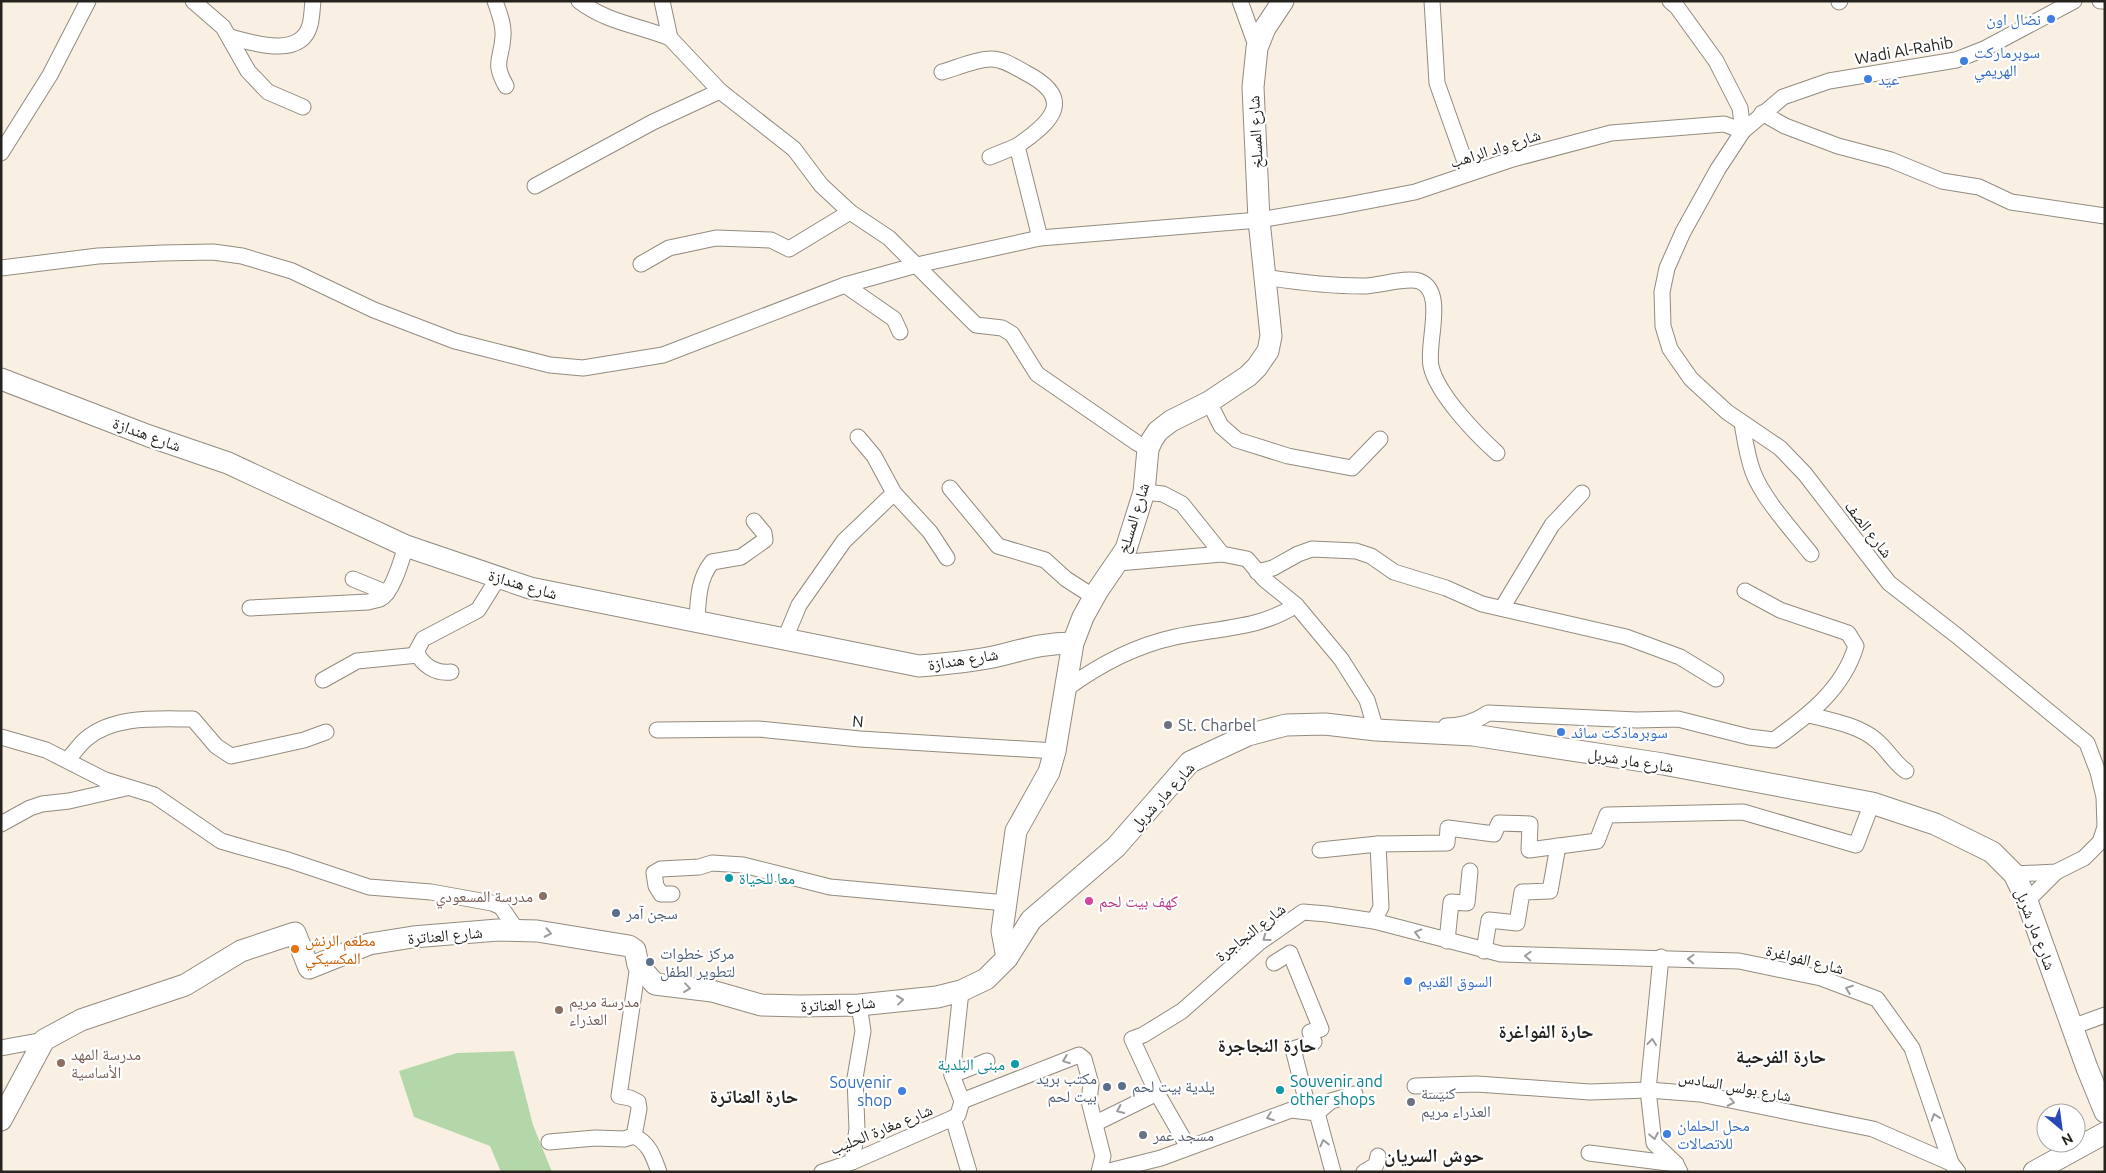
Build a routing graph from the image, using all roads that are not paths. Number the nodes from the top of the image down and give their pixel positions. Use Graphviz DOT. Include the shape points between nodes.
graph roads {
  1 [pos="88,1"];
  2 [pos="194,1"];
  3 [pos="313,1"];
  4 [pos="495,1"];
  5 [pos="579,1"];
  6 [pos="662,1"];
  7 [pos="1240,1"];
  8 [pos="1283,1"];
  9 [pos="1432,1"];
  10 [pos="1670,1"];
  11 [pos="2074,1"];
  12 [pos="230,37"];
  13 [pos="670,38"];
  14 [pos="1257,48"];
  15 [pos="942,72"];
  16 [pos="506,86"];
  17 [pos="720,91"];
  18 [pos="303,107"];
  19 [pos="1762,113"];
  20 [pos="1743,131"];
  21 [pos="1017,146"];
  22 [pos="1,153"];
  23 [pos="990,157"];
  24 [pos="1469,173"];
  25 [pos="535,186"];
  26 [pos="850,212"];
  27 [pos="2105,216"];
  28 [pos="1259,220"];
  29 [pos="1040,238"];
  30 [pos="641,264"];
  31 [pos="917,265"];
  32 [pos="1,268"];
  33 [pos="1264,277"];
  34 [pos="845,286"];
  35 [pos="900,332"];
  36 [pos="1,379"];
  37 [pos="1209,402"];
  38 [pos="1742,423"];
  39 [pos="858,437"];
  40 [pos="1380,439"];
  41 [pos="1148,449"];
  42 [pos="1496,453"];
  43 [pos="950,488"];
  44 [pos="1144,492"];
  45 [pos="894,493"];
  46 [pos="1582,493"];
  47 [pos="754,521"];
  48 [pos="406,546"];
  49 [pos="1222,554"];
  50 [pos="1811,554"];
  51 [pos="947,558"];
  52 [pos="1118,563"];
  53 [pos="1257,572"];
  54 [pos="498,578"];
  55 [pos="353,579"];
  56 [pos="1745,591"];
  57 [pos="387,592"];
  58 [pos="1094,597"];
  59 [pos="1296,605"];
  60 [pos="250,608"];
  61 [pos="1502,608"];
  62 [pos="697,622"];
  63 [pos="784,641"];
  64 [pos="1073,643"];
  65 [pos="418,655"];
  66 [pos="451,672"];
  67 [pos="1716,679"];
  68 [pos="323,680"];
  69 [pos="1066,689"];
  70 [pos="1810,715"];
  71 [pos="657,730"];
  72 [pos="1376,730"];
  73 [pos="326,732"];
  74 [pos="1411,732"];
  75 [pos="1,737"];
  76 [pos="1055,751"];
  77 [pos="68,760"];
  78 [pos="1906,771"];
  79 [pos="126,788"];
  80 [pos="1872,803"];
  81 [pos="1,824"];
  82 [pos="1378,844"];
  83 [pos="1558,846"];
  84 [pos="1320,850"];
  85 [pos="1470,871"];
  86 [pos="2056,872"];
  87 [pos="2014,874"];
  88 [pos="672,894"];
  89 [pos="2027,901"];
  90 [pos="1006,903"];
  91 [pos="1374,922"];
  92 [pos="516,929"];
  93 [pos="1447,941"];
  94 [pos="1465,946"];
  95 [pos="1484,951"];
  96 [pos="1007,958"];
  97 [pos="1661,958"];
  98 [pos="1274,963"];
  99 [pos="638,965"];
  100 [pos="961,991"];
  101 [pos="859,1005"];
  102 [pos="2105,1016"];
  103 [pos="2072,1027"];
  104 [pos="44,1040"];
  105 [pos="1,1048"];
  106 [pos="987,1062"];
  107 [pos="952,1075"];
  108 [pos="1415,1086"];
  109 [pos="1648,1090"];
  110 [pos="1157,1093"];
  111 [pos="1355,1094"];
  112 [pos="962,1101"];
  113 [pos="1313,1112"];
  114 [pos="2105,1112"];
  115 [pos="953,1118"];
  116 [pos="1,1120"];
  117 [pos="1096,1123"];
  118 [pos="2105,1133"];
  119 [pos="634,1136"];
  120 [pos="549,1142"];
  121 [pos="1188,1147"];
  122 [pos="1589,1153"];
  123 [pos="1378,1156"];
  124 [pos="852,1162"];
  125 [pos="1954,1167"];
  126 [pos="1678,1168"];
  127 [pos="658,1172"];
  128 [pos="822,1172"];
  129 [pos="970,1172"];
  130 [pos="1099,1172"];
  131 [pos="1105,1172"];
  132 [pos="1333,1172"];
  133 [pos="1364,1172"];
  134 [pos="2034,1172"];
  1 -- 22 [label="street" via="50,75"];
  2 -- 12 [label="street"];
  3 -- 12 [label="street" via="310,26 302,39 289,45 278,47"];
  4 -- 16 [label="street" via="503,34 497,67"];
  5 -- 13 [label="street" via="618,22"];
  6 -- 13 [label="street"];
  7 -- 14 [label="street"];
  8 -- 14 [label="street, شارع المسلخ" via="1265,28"];
  9 -- 24 [label="street" via="1437,83"];
  10 -- 20 [label="street" via="1716,61 1740,108"];
  11 -- 19 [label="street, Wadi Al-Rahib" via="1984,50 1956,60 1829,81 1783,98"];
  12 -- 18 [label="street" via="248,71 268,92"];
  13 -- 17 [label="street"];
  14 -- 28 [label="street, شارع المسلخ" via="1253,87"];
  15 -- 21 [label="street" via="990,58 1019,69 1050,90 1056,100 1053,112 1039,131"];
  17 -- 25 [label="street" via="653,122"];
  17 -- 26 [label="street" via="794,148 821,185"];
  19 -- 20 [label="street, Wadi Al-Rahib"];
  19 -- 27 [label="street" via="1785,126 1838,146 1890,160 1942,181 1979,187 2010,202"];
  20 -- 24 [label="street, شارع واد الراهب" via="1724,124 1611,133"];
  20 -- 38 [label="street, شارع الصف" via="1682,232 1667,268 1662,292 1663,326 1670,349 1691,379"];
  21 -- 23 [label="street"];
  21 -- 29 [label="street"];
  24 -- 28 [label="street, شارع واد الراهب" via="1415,192"];
  26 -- 30 [label="street" via="789,250 771,240 716,238 669,248"];
  26 -- 31 [label="street" via="889,238"];
  28 -- 29 [label="street, شارع واد الراهب"];
  28 -- 33 [label="street, شارع المسلخ"];
  29 -- 31 [label="street, شارع واد الراهب"];
  31 -- 34 [label="street, شارع واد الراهب"];
  31 -- 41 [label="street" via="976,325 1002,328 1012,334 1037,374"];
  32 -- 34 [label="street, شارع واد الراهب" via="98,256 213,252 242,256 292,270 374,310 454,341 550,365 583,368 663,355"];
  33 -- 37 [label="street, شارع المسلخ" via="1271,336 1268,351 1248,376"];
  33 -- 42 [label="street" via="1357,286 1412,280 1421,282 1433,295 1435,306 1429,353 1436,379 1446,396"];
  34 -- 35 [label="street" via="894,319"];
  36 -- 48 [label="street, شارع هندازة" via="228,463"];
  37 -- 40 [label="street" via="1221,426 1236,440 1288,456 1352,468"];
  37 -- 41 [label="street, شارع المسلخ" via="1158,431"];
  38 -- 50 [label="street" via="1754,474"];
  38 -- 86 [label="street, شارع الصف" via="1780,448 1805,474 1889,583 2087,743 2104,797 2105,827 2100,842 2084,858"];
  39 -- 45 [label="street" via="874,456"];
  41 -- 44 [label="street, شارع المسلخ"];
  43 -- 58 [label="street" via="998,546 1045,560 1066,579"];
  44 -- 49 [label="street" via="1168,496 1182,504"];
  44 -- 52 [label="street, شارع المسلخ" via="1126,549"];
  45 -- 51 [label="street" via="930,532"];
  45 -- 63 [label="street" via="844,541 799,605"];
  46 -- 61 [label="street" via="1552,526"];
  47 -- 62 [label="street" via="764,532 765,540 741,558 712,562 704,572"];
  48 -- 54 [label="street, شارع هندازة"];
  48 -- 57 [label="street"];
  49 -- 52 [label="street"];
  49 -- 53 [label="street" via="1247,559"];
  52 -- 58 [label="street, شارع المسلخ"];
  53 -- 59 [label="street"];
  53 -- 61 [label="street" via="1312,549 1356,551 1371,556 1394,572 1446,588 1482,604"];
  54 -- 62 [label="street, شارع هندازة" via="530,588"];
  54 -- 65 [label="street" via="478,610 423,639 416,652"];
  55 -- 57 [label="street"];
  56 -- 70 [label="street" via="1780,610 1848,633 1856,646 1844,677"];
  57 -- 60 [label="street" via="382,599 368,602"];
  58 -- 64 [label="street, شارع المسلخ"];
  59 -- 69 [label="street" via="1274,618 1136,648 1092,670"];
  59 -- 72 [label="street" via="1354,679 1367,700"];
  61 -- 67 [label="street" via="1626,637 1680,657"];
  62 -- 63 [label="street, شارع هندازة"];
  63 -- 64 [label="street, شارع هندازة" via="919,666 969,661 1036,645"];
  64 -- 69 [label="street, شارع المسلخ"];
  65 -- 66 [label="street" via="430,668"];
  65 -- 68 [label="street" via="357,661"];
  69 -- 76 [label="street, شارع المسلخ"];
  70 -- 74 [label="street" via="1774,740 1678,719 1488,713 1458,726 1422,726"];
  70 -- 78 [label="street" via="1862,731 1876,740"];
  71 -- 76 [label="street, N" via="758,730"];
  72 -- 74 [label="street, شارع مار شربل"];
  72 -- 96 [label="street, شارع مار شربل" via="1325,724 1286,725 1248,735 1190,762 1116,847 1031,920"];
  73 -- 77 [label="street" via="231,756 216,746 193,719 138,719 104,727 86,739"];
  74 -- 80 [label="street, شارع مار شربل" via="1473,735 1663,764"];
  75 -- 77 [label="street"];
  76 -- 90 [label="street, شارع المسلخ" via="1049,772 1016,831"];
  77 -- 79 [label="street"];
  79 -- 81 [label="street" via="42,804"];
  79 -- 92 [label="street" via="164,800 221,841 369,886 486,901 501,907"];
  80 -- 83 [label="street" via="1856,845 1743,812 1607,816 1597,841"];
  80 -- 87 [label="street, شارع مار شربل" via="1936,824 1992,852"];
  82 -- 83 [label="street" via="1447,843 1448,828 1494,834 1499,822 1530,824 1529,850"];
  82 -- 84 [label="street"];
  82 -- 91 [label="street" via="1381,906"];
  83 -- 95 [label="street" via="1550,891 1522,892 1517,923 1489,920"];
  85 -- 93 [label="street" via="1467,903 1451,902"];
  86 -- 87 [label="street, شارع الصف"];
  86 -- 89 [label="street"];
  87 -- 89 [label="street, شارع مار شربل"];
  88 -- 90 [label="street" via="661,894 654,873 661,869 712,863 743,865 830,887"];
  89 -- 103 [label="street, شارع مار شربل"];
  90 -- 96 [label="street, شارع المسلخ" via="1002,931"];
  93 -- 91 [label="street, شارع النجاجرة, one-way"];
  91 -- 110 [label="street, شارع النجاجرة, one-way" via="1303,912 1260,942 1182,1011 1132,1039"];
  92 -- 99 [label="street, شارع العناترة, one-way" via="629,946 635,950"];
  92 -- 104 [label="street, شارع العناترة" via="369,944 309,968 295,933 241,951 185,985 81,1020"];
  93 -- 94 [label="street, شارع النجاجرة"];
  94 -- 95 [label="street, شارع الفواغرة"];
  97 -- 95 [label="street, شارع الفواغرة, one-way" via="1538,956"];
  96 -- 100 [label="street, شارع مار شربل" via="986,979"];
  109 -- 97 [label="street, one-way"];
  125 -- 97 [label="street, شارع الفواغرة, one-way" via="1912,1048 1878,999 1821,978 1739,960"];
  98 -- 113 [label="street" via="1290,953 1320,1029 1310,1032 1314,1042 1293,1049"];
  99 -- 101 [label="street, شارع العناترة, one-way" via="655,984 712,991 761,1005"];
  99 -- 119 [label="street" via="619,1096 638,1102"];
  101 -- 100 [label="street, شارع العناترة, one-way" via="937,997"];
  100 -- 107 [label="street"];
  101 -- 124 [label="street" via="863,1031 855,1078 857,1129"];
  102 -- 103 [label="street"];
  103 -- 114 [label="street, شارع مار شربل"];
  104 -- 105 [label="street"];
  104 -- 116 [label="street"];
  106 -- 107 [label="street"];
  107 -- 112 [label="street"];
  108 -- 109 [label="street, شارع بولس السادس" via="1477,1084 1590,1092"];
  109 -- 125 [label="street, شارع بولس السادس, one-way" via="1700,1094 1873,1130"];
  109 -- 126 [label="street, one-way" via="1654,1143"];
  110 -- 117 [label="street, one-way"];
  110 -- 121 [label="street"];
  111 -- 113 [label="street" via="1331,1101"];
  112 -- 115 [label="street" via="958,1115"];
  117 -- 112 [label="street, one-way" via="1089,1101 1091,1084 1084,1059 1079,1055"];
  113 -- 121 [label="street, one-way" via="1291,1110"];
  132 -- 113 [label="street, one-way"];
  115 -- 124 [label="street, شارع مغارة الحليب"];
  115 -- 129 [label="street"];
  117 -- 130 [label="street" via="1103,1156"];
  118 -- 134 [label="street"];
  119 -- 120 [label="street"];
  119 -- 127 [label="street" via="651,1150"];
  121 -- 131 [label="street"];
  122 -- 126 [label="street"];
  123 -- 133 [label="street" via="1376,1165"];
  124 -- 128 [label="street, شارع مغارة الحليب"];
}
